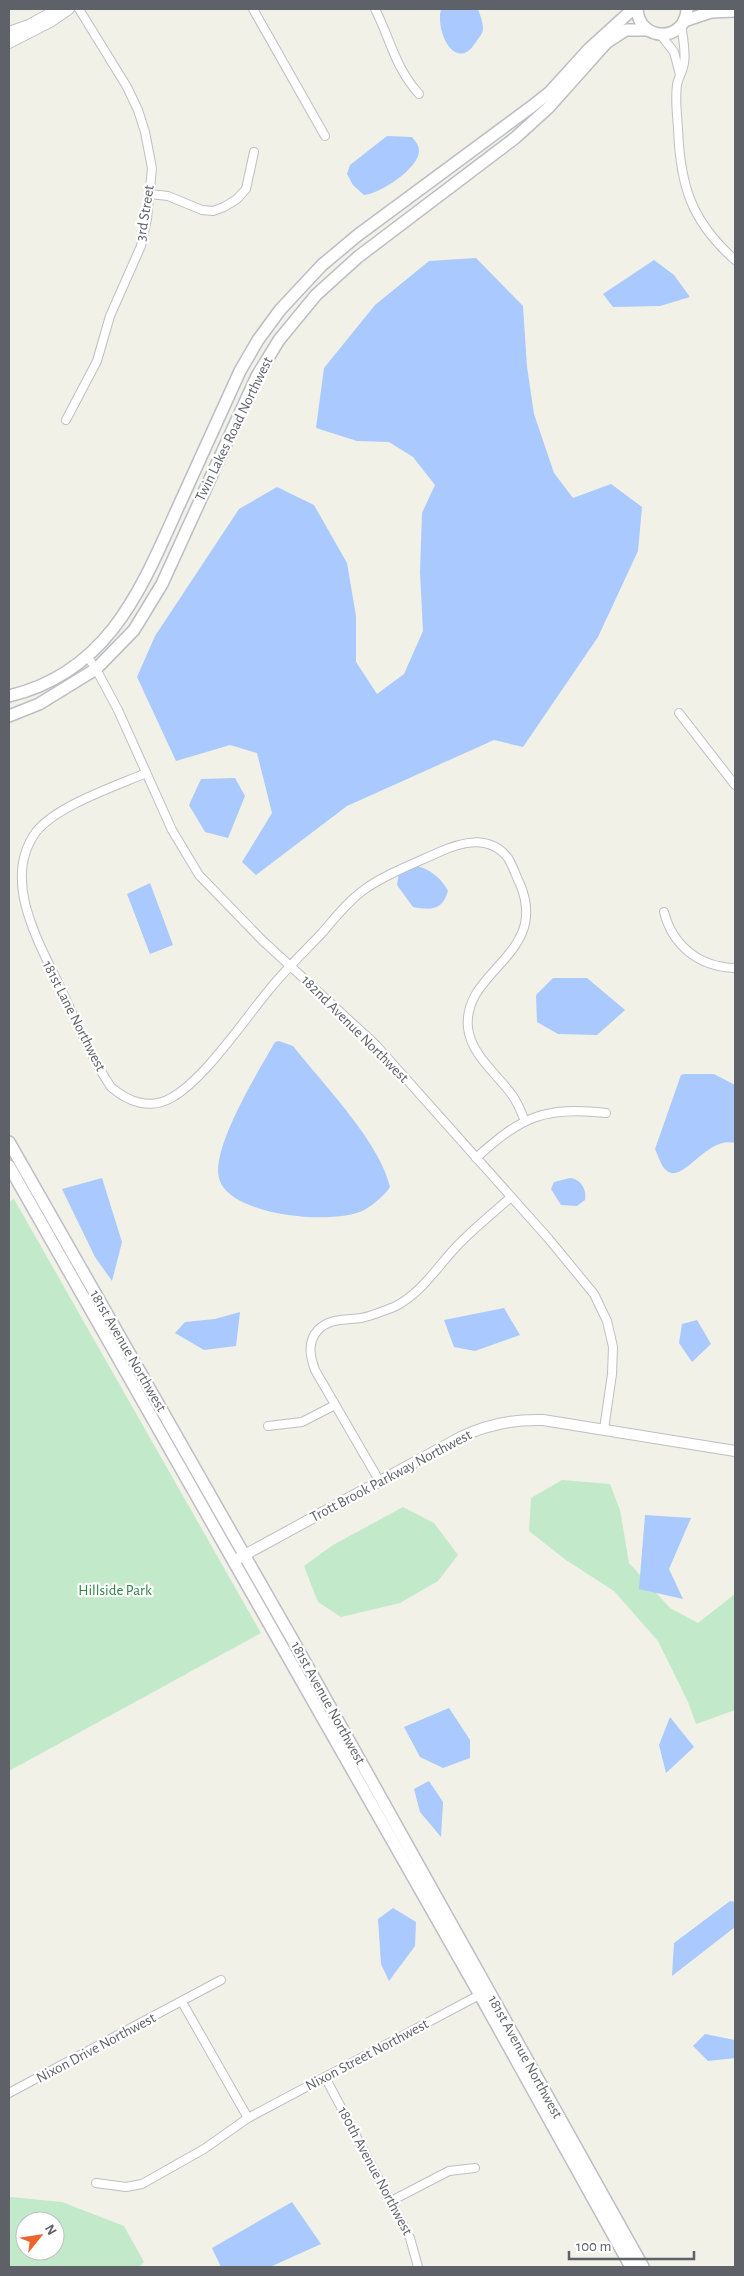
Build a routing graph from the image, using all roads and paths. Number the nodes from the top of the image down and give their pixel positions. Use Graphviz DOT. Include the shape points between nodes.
graph roads {
  1 [pos="58,9"];
  2 [pos="69,9"];
  3 [pos="78,9"];
  4 [pos="252,9"];
  5 [pos="375,9"];
  6 [pos="635,9"];
  7 [pos="687,9"];
  8 [pos="735,11"];
  9 [pos="683,23"];
  10 [pos="648,30"];
  11 [pos="9,32"];
  12 [pos="660,34"];
  13 [pos="9,43"];
  14 [pos="680,75"];
  15 [pos="419,94"];
  16 [pos="325,136"];
  17 [pos="254,152"];
  18 [pos="150,194"];
  19 [pos="735,260"];
  20 [pos="66,420"];
  21 [pos="87,656"];
  22 [pos="96,669"];
  23 [pos="9,696"];
  24 [pos="678,713"];
  25 [pos="9,716"];
  26 [pos="146,773"];
  27 [pos="735,785"];
  28 [pos="664,912"];
  29 [pos="290,965"];
  30 [pos="735,968"];
  31 [pos="606,1113"];
  32 [pos="525,1121"];
  33 [pos="9,1142"];
  34 [pos="476,1158"];
  35 [pos="12,1162"];
  36 [pos="511,1197"];
  37 [pos="335,1405"];
  38 [pos="268,1426"];
  39 [pos="604,1429"];
  40 [pos="735,1451"];
  41 [pos="380,1482"];
  42 [pos="239,1558"];
  43 [pos="221,1980"];
  44 [pos="483,1993"];
  45 [pos="182,2002"];
  46 [pos="325,2078"];
  47 [pos="9,2093"];
  48 [pos="248,2118"];
  49 [pos="475,2168"];
  50 [pos="96,2183"];
  51 [pos="391,2201"];
  52 [pos="418,2267"];
  53 [pos="631,2267"];
  54 [pos="643,2267"];
  1 -- 11 [label="street"];
  2 -- 13 [label="street"];
  3 -- 18 [label="street, 3rd Street" via="138,110 151,162"];
  4 -- 16 [label="street"];
  5 -- 15 [label="street" via="405,79"];
  6 -- 10 [label="main road"];
  6 -- 21 [label="main road, Twin Lakes Road Northwest" via="589,49 531,108 358,235 292,295 240,371 137,596 115,627"];
  7 -- 9 [label="main road"];
  8 -- 9 [label="main road" via="711,12"];
  9 -- 12 [label="main road" via="668,34"];
  9 -- 14 [label="street" via="684,53"];
  10 -- 12 [label="main road"];
  10 -- 22 [label="main road, Twin Lakes Road Northwest" via="626,30 606,43 548,108 515,138 343,269 303,309 257,376 154,600 123,643"];
  12 -- 14 [label="street" via="674,52"];
  14 -- 19 [label="street" via="676,95 682,176 691,203 705,228"];
  17 -- 18 [label="street" via="246,189 224,207 202,210 168,196"];
  18 -- 20 [label="street, 3rd Street" via="145,232 110,316 98,361"];
  21 -- 22 [label="street, 182nd Avenue Northwest"];
  21 -- 23 [label="main road, Twin Lakes Road Northwest" via="46,683"];
  22 -- 25 [label="main road, Twin Lakes Road Northwest" via="39,704"];
  22 -- 26 [label="street, 182nd Avenue Northwest"];
  24 -- 27 [label="street"];
  26 -- 29 [label="street, 182nd Avenue Northwest" via="176,838 199,876"];
  26 -- 29 [label="street, 181st Lane Northwest" via="52,817 37,831 23,861 23,894 34,930 111,1088 136,1102 153,1104 172,1098 206,1067"];
  28 -- 30 [label="street" via="668,927 688,952 711,964"];
  29 -- 32 [label="street, 181st Lane Northwest" via="346,906 371,885 456,844 472,842 496,848 508,859 522,890 526,906 525,924 519,940 473,998 468,1012 468,1027 474,1047 514,1096"];
  29 -- 34 [label="street, 182nd Avenue Northwest" via="375,1044"];
  31 -- 32 [label="street" via="556,1112"];
  32 -- 34 [label="street" via="509,1129"];
  33 -- 35 [label="main road, 181st Avenue Northwest"];
  34 -- 36 [label="street, 182nd Avenue Northwest"];
  35 -- 42 [label="main road, 181st Avenue Northwest"];
  36 -- 37 [label="street" via="458,1244 413,1295 388,1309 332,1322 316,1332 312,1339 311,1359"];
  36 -- 39 [label="street, 182nd Avenue Northwest" via="582,1278 607,1321 613,1360"];
  37 -- 38 [label="street" via="302,1422"];
  37 -- 41 [label="street"];
  39 -- 40 [label="street, Trott Brook Parkway Northwest"];
  39 -- 41 [label="street, Trott Brook Parkway Northwest" via="543,1420 495,1423 461,1437"];
  41 -- 42 [label="street, Trott Brook Parkway Northwest"];
  42 -- 44 [label="main road, 181st Avenue Northwest"];
  42 -- 54 [label="main road, 181st Avenue Northwest"];
  43 -- 45 [label="street, Nixon Drive Northwest"];
  44 -- 46 [label="street, Nixon Street Northwest"];
  44 -- 53 [label="main road, 181st Avenue Northwest"];
  45 -- 47 [label="street, Nixon Drive Northwest"];
  45 -- 48 [label="street"];
  46 -- 48 [label="street, Nixon Street Northwest"];
  46 -- 51 [label="street, 180th Avenue Northwest"];
  48 -- 50 [label="street, Nixon Street Northwest" via="204,2149 142,2184 126,2187"];
  49 -- 51 [label="street" via="448,2171"];
  51 -- 52 [label="street, 180th Avenue Northwest" via="410,2238"];
}
